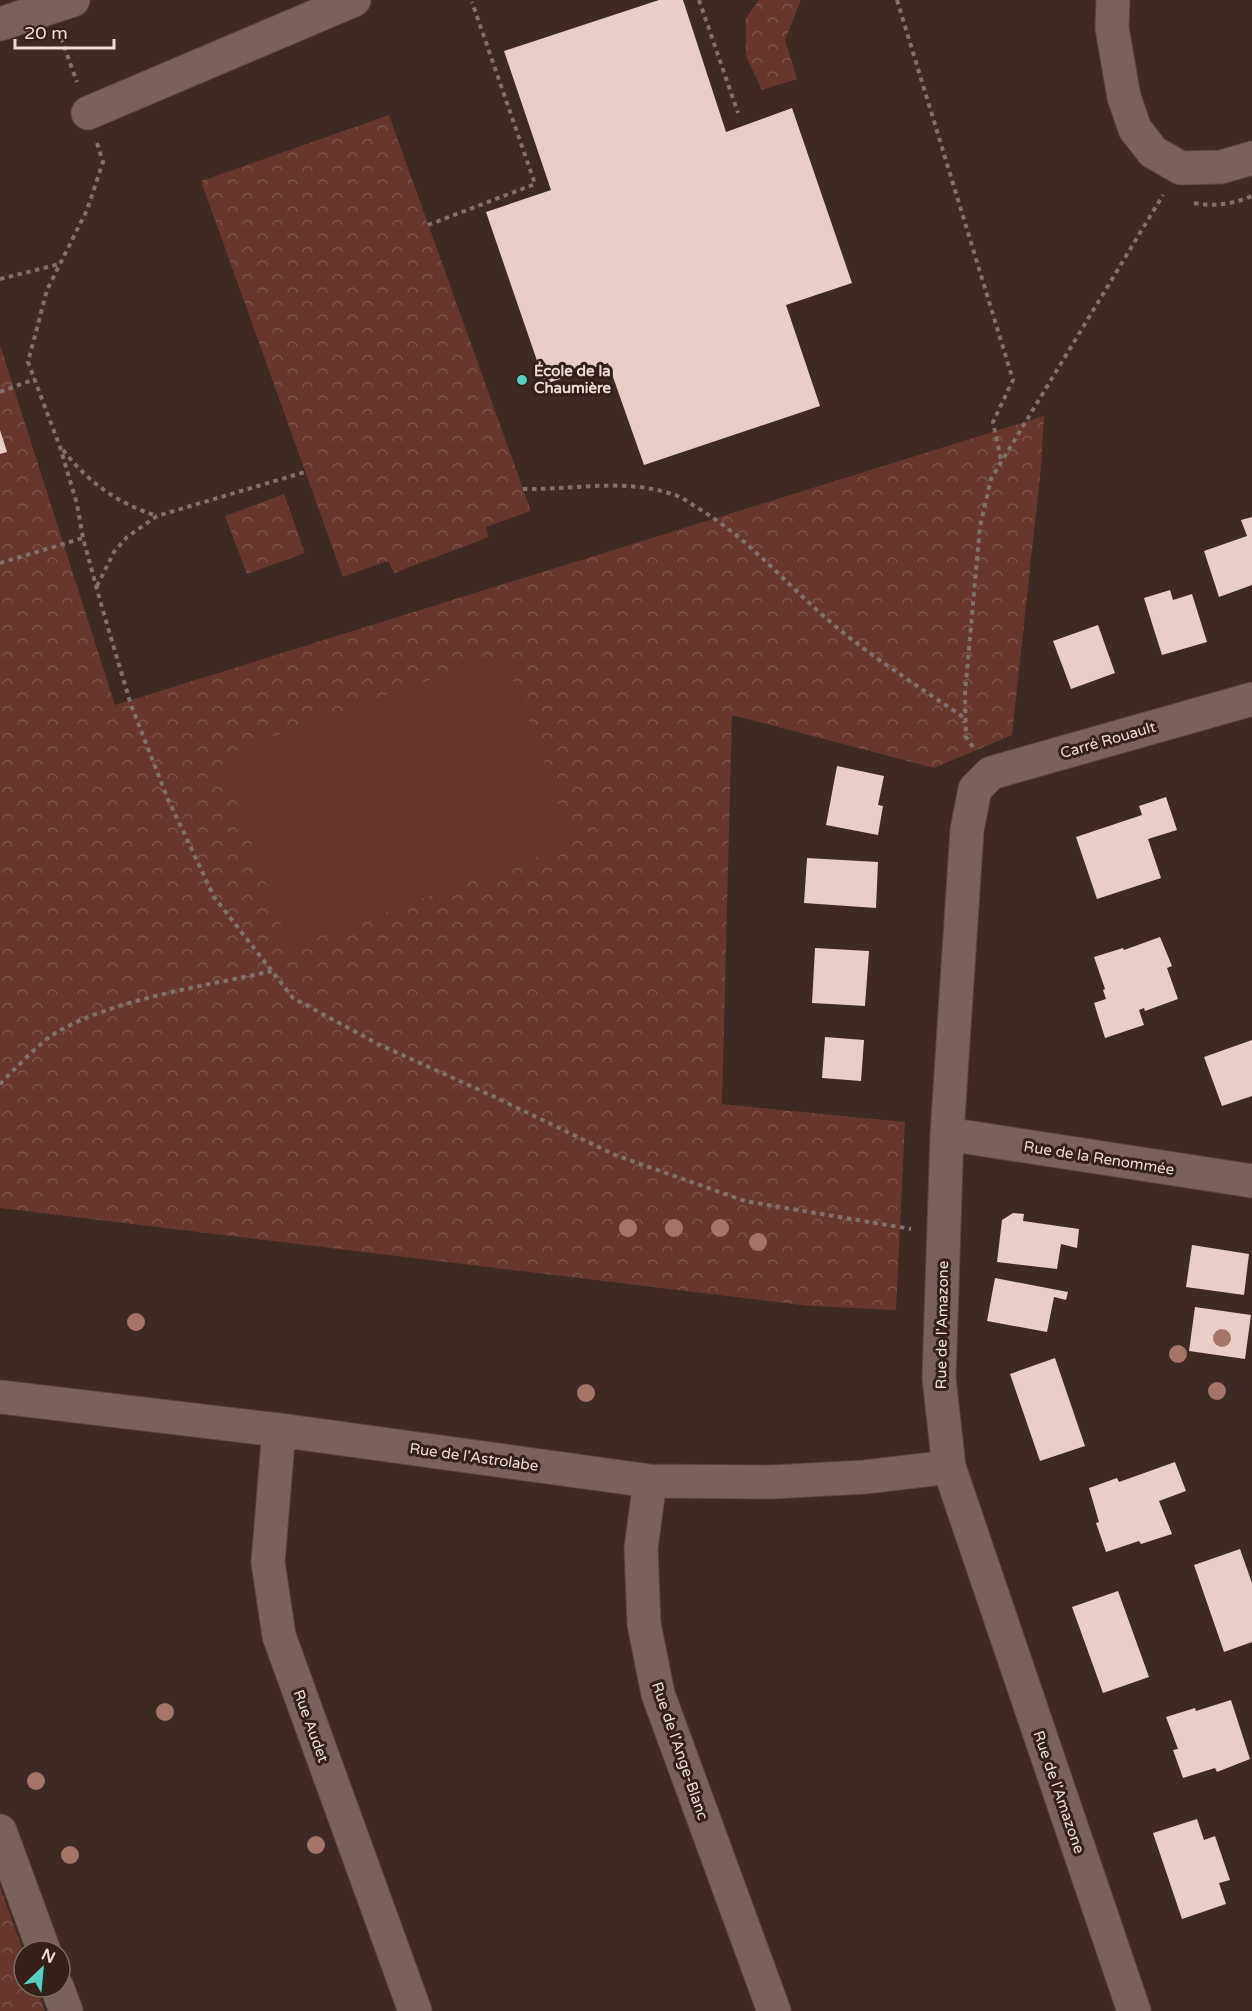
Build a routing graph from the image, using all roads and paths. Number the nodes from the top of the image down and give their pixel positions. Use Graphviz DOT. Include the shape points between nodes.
graph roads {
  1 [pos="354,0"];
  2 [pos="699,0"];
  3 [pos="897,0"];
  4 [pos="1113,0"];
  5 [pos="472,2"];
  6 [pos="61,4"];
  7 [pos="0,24"];
  8 [pos="88,113"];
  9 [pos="738,113"];
  10 [pos="1252,158"];
  11 [pos="1165,193"];
  12 [pos="1252,196"];
  13 [pos="1186,202"];
  14 [pos="428,225"];
  15 [pos="60,264"];
  16 [pos="0,279"];
  17 [pos="34,379"];
  18 [pos="0,392"];
  19 [pos="60,447"];
  20 [pos="1001,460"];
  21 [pos="305,472"];
  22 [pos="523,489"];
  23 [pos="157,516"];
  24 [pos="83,538"];
  25 [pos="0,562"];
  26 [pos="97,586"];
  27 [pos="1250,706"];
  28 [pos="966,737"];
  29 [pos="983,781"];
  30 [pos="272,971"];
  31 [pos="0,1084"];
  32 [pos="947,1134"];
  33 [pos="1252,1181"];
  34 [pos="944,1234"];
  35 [pos="0,1397"];
  36 [pos="279,1430"];
  37 [pos="949,1467"];
  38 [pos="650,1481"];
  39 [pos="0,1831"];
  40 [pos="40,1939"];
  41 [pos="415,2011"];
  42 [pos="774,2011"];
  43 [pos="1134,2011"];
  1 -- 8 [label="street"];
  2 -- 9 [label="path"];
  3 -- 20 [label="path" via="1013,380 993,423"];
  4 -- 10 [label="street" via="1112,28 1124,97 1135,129 1153,152 1181,168 1221,167"];
  5 -- 14 [label="path" via="535,184"];
  6 -- 7 [label="street"];
  6 -- 8 [label="path"];
  8 -- 15 [label="path" via="103,162 87,210"];
  11 -- 20 [label="path"];
  12 -- 13 [label="path" via="1233,204 1207,206"];
  15 -- 16 [label="path"];
  15 -- 17 [label="path" via="47,290 28,362"];
  17 -- 18 [label="path"];
  17 -- 19 [label="path"];
  19 -- 23 [label="path" via="75,466 110,496"];
  19 -- 24 [label="path"];
  20 -- 28 [label="path" via="991,479 980,526 965,693"];
  21 -- 23 [label="path"];
  22 -- 28 [label="path" via="599,485 673,494 706,513 753,549 862,647 963,717"];
  23 -- 26 [label="path" via="127,537 114,552"];
  24 -- 25 [label="path"];
  24 -- 26 [label="path"];
  26 -- 30 [label="path" via="131,705 167,797 214,897"];
  27 -- 29 [label="street, Carré Rouault"];
  28 -- 29 [label="path"];
  29 -- 32 [label="street, Rue de l'Amazone" via="967,830"];
  30 -- 31 [label="path" via="94,1015 53,1034"];
  30 -- 34 [label="path" via="293,998 378,1044 615,1155 745,1201"];
  32 -- 33 [label="street, Rue de la Renommée"];
  32 -- 34 [label="street, Rue de l'Amazone"];
  34 -- 37 [label="street, Rue de l'Amazone" via="939,1378"];
  35 -- 36 [label="street, Rue de l'Astrolabe"];
  36 -- 38 [label="street, Rue de l'Astrolabe"];
  36 -- 41 [label="street, Rue Audet" via="268,1562 279,1636"];
  37 -- 38 [label="street, Rue de l'Astrolabe" via="772,1482"];
  37 -- 43 [label="street, Rue de l'Amazone"];
  38 -- 42 [label="street, Rue de l'Ange-Blanc" via="641,1548 644,1624 658,1694"];
  39 -- 40 [label="street"];
}
